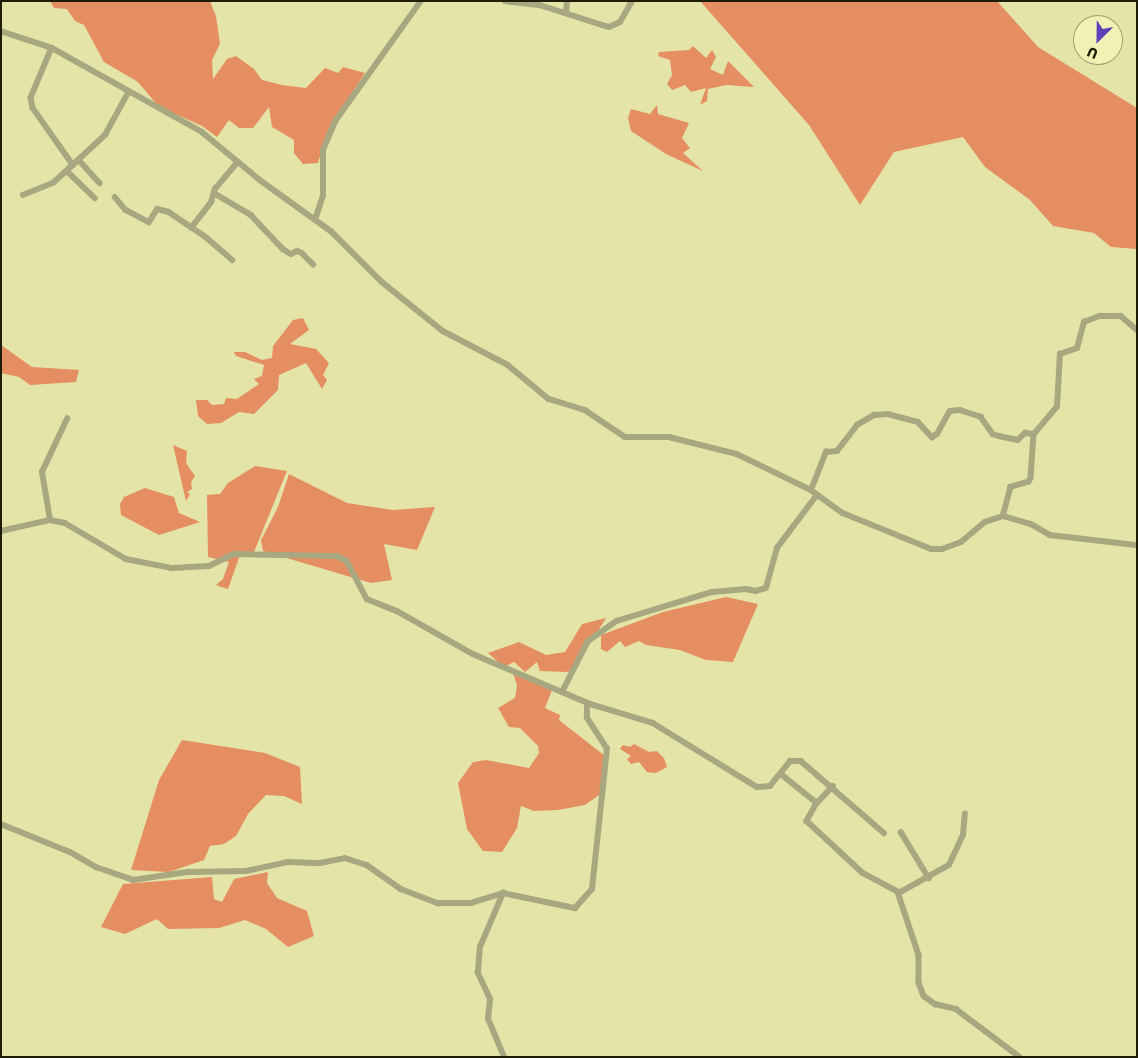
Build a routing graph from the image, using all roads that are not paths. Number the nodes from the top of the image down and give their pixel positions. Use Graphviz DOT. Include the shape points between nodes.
graph roads {
  1 [pos="421,1"];
  2 [pos="504,1"];
  3 [pos="567,1"];
  4 [pos="632,1"];
  5 [pos="566,13"];
  6 [pos="1,31"];
  7 [pos="52,48"];
  8 [pos="128,92"];
  9 [pos="78,160"];
  10 [pos="238,162"];
  11 [pos="73,165"];
  12 [pos="67,171"];
  13 [pos="100,183"];
  14 [pos="214,193"];
  15 [pos="22,195"];
  16 [pos="115,197"];
  17 [pos="95,198"];
  18 [pos="315,220"];
  19 [pos="191,228"];
  20 [pos="232,260"];
  21 [pos="313,264"];
  22 [pos="1137,330"];
  23 [pos="67,419"];
  24 [pos="1034,434"];
  25 [pos="811,490"];
  26 [pos="817,495"];
  27 [pos="1003,516"];
  28 [pos="50,520"];
  29 [pos="1,531"];
  30 [pos="1137,544"];
  31 [pos="562,692"];
  32 [pos="588,703"];
  33 [pos="781,774"];
  34 [pos="833,786"];
  35 [pos="817,803"];
  36 [pos="965,814"];
  37 [pos="1,824"];
  38 [pos="901,832"];
  39 [pos="884,833"];
  40 [pos="929,878"];
  41 [pos="503,893"];
  42 [pos="899,893"];
  43 [pos="504,1057"];
  44 [pos="1020,1057"];
  1 -- 18 [label="street" via="336,120 323,150 323,196"];
  2 -- 5 [label="street" via="540,5"];
  3 -- 5 [label="street"];
  4 -- 5 [label="street" via="620,22 609,27"];
  6 -- 7 [label="street"];
  7 -- 8 [label="street"];
  7 -- 11 [label="street" via="32,98 33,108"];
  8 -- 9 [label="street" via="106,133"];
  8 -- 10 [label="street" via="202,132"];
  9 -- 11 [label="street"];
  9 -- 13 [label="street"];
  10 -- 14 [label="street"];
  10 -- 18 [label="street"];
  11 -- 12 [label="street"];
  12 -- 15 [label="street" via="52,184"];
  12 -- 17 [label="street"];
  14 -- 19 [label="street"];
  14 -- 21 [label="street" via="250,215 283,249 292,254 302,253"];
  16 -- 19 [label="street" via="126,210 148,222 159,209"];
  18 -- 25 [label="street" via="332,232 382,282 443,331 508,364 549,399 585,410 625,436 669,437 737,454"];
  19 -- 20 [label="street"];
  22 -- 24 [label="street" via="1121,316 1100,316 1084,322 1077,348 1060,354 1056,407"];
  23 -- 28 [label="street" via="42,472"];
  24 -- 25 [label="street" via="1025,433 1018,440 999,436 993,434 981,417 960,410 950,411 932,437 918,422 888,414 874,416 857,425 837,451 826,452"];
  24 -- 27 [label="street" via="1029,482 1011,487"];
  25 -- 26 [label="street"];
  26 -- 27 [label="street" via="843,513 931,549 942,550 961,542 985,522"];
  26 -- 31 [label="street" via="773,556 766,588 712,592 617,621 588,642"];
  27 -- 30 [label="street" via="1031,524 1050,535"];
  28 -- 29 [label="street"];
  28 -- 31 [label="street" via="82,531 126,559 172,568 209,566 234,554 337,556 347,561 367,599 397,611 473,654"];
  31 -- 32 [label="street"];
  32 -- 33 [label="street" via="652,724 757,787 770,786"];
  32 -- 41 [label="street" via="587,718 607,749 592,888 575,908"];
  33 -- 34 [label="street" via="790,762 797,759"];
  33 -- 35 [label="street"];
  34 -- 35 [label="street"];
  34 -- 39 [label="street"];
  35 -- 42 [label="street" via="807,820 863,873"];
  36 -- 40 [label="street" via="957,851 943,871"];
  37 -- 41 [label="street" via="133,880 345,858 367,864 401,888 438,903 471,903"];
  38 -- 40 [label="street"];
  40 -- 42 [label="street"];
  41 -- 43 [label="street" via="481,943 477,968 490,999 488,1019"];
  42 -- 44 [label="street" via="919,955 919,983 924,996 935,1004 956,1009"];
}
